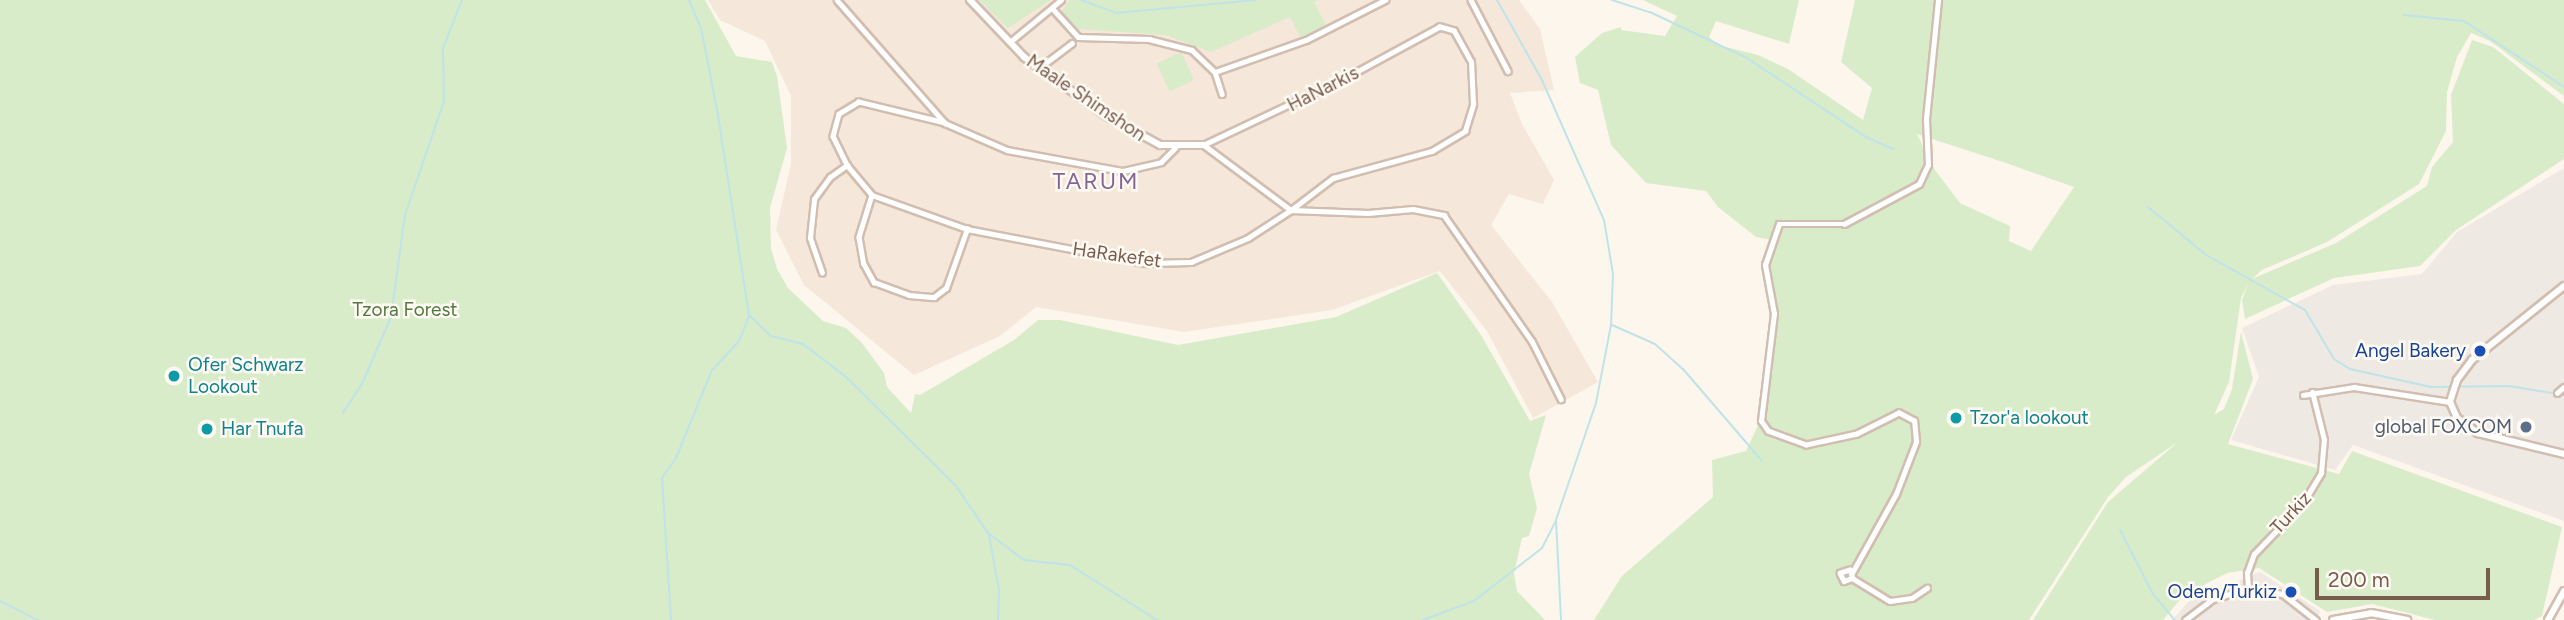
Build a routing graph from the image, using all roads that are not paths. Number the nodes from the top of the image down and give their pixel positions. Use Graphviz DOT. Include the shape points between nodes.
graph roads {
  1 [pos="837,0"];
  2 [pos="970,0"];
  3 [pos="1061,0"];
  4 [pos="1385,0"];
  5 [pos="1471,0"];
  6 [pos="1938,0"];
  7 [pos="1054,10"];
  8 [pos="1440,27"];
  9 [pos="1009,43"];
  10 [pos="1072,43"];
  11 [pos="1038,68"];
  12 [pos="1508,71"];
  13 [pos="1215,72"];
  14 [pos="1222,94"];
  15 [pos="945,123"];
  16 [pos="1204,145"];
  17 [pos="1175,148"];
  18 [pos="847,164"];
  19 [pos="872,195"];
  20 [pos="1291,210"];
  21 [pos="967,229"];
  22 [pos="822,273"];
  23 [pos="2564,286"];
  24 [pos="2564,387"];
  25 [pos="2312,392"];
  26 [pos="2557,393"];
  27 [pos="2303,395"];
  28 [pos="1561,399"];
  29 [pos="2450,402"];
  30 [pos="2564,454"];
  31 [pos="1927,588"];
  32 [pos="2248,588"];
  33 [pos="2564,590"];
  34 [pos="2185,620"];
  35 [pos="2316,620"];
  36 [pos="2333,620"];
  37 [pos="2407,620"];
  38 [pos="2548,620"];
  1 -- 15 [label="street"];
  2 -- 9 [label="street, Maale Shimshon"];
  3 -- 7 [label="street"];
  4 -- 13 [label="street" via="1306,40"];
  5 -- 12 [label="street"];
  6 -- 31 [label="street" via="1926,119 1928,165 1919,184 1844,224 1779,225 1765,265 1774,314 1761,421 1768,431 1806,444 1857,433 1899,413 1913,421 1916,442 1896,494 1852,575 1890,601 1912,598"];
  7 -- 9 [label="street"];
  7 -- 13 [label="street" via="1078,37 1180,44 1205,58"];
  8 -- 16 [label="street, HaNarkis" via="1336,83"];
  8 -- 20 [label="street, HaRakefet" via="1454,31 1471,62 1473,104 1465,131 1432,151 1334,178"];
  9 -- 11 [label="street, Maale Shimshon"];
  10 -- 11 [label="street"];
  11 -- 17 [label="street, Maale Shimshon" via="1142,138"];
  13 -- 14 [label="street"];
  15 -- 17 [label="street" via="1007,150 1123,171 1161,162"];
  15 -- 18 [label="street" via="850,104 833,123 833,136"];
  16 -- 17 [label="street, Maale Shimshon"];
  16 -- 20 [label="street"];
  18 -- 19 [label="street"];
  18 -- 22 [label="street" via="814,199 810,238"];
  19 -- 21 [label="street, HaRakefet"];
  19 -- 21 [label="street" via="859,237 864,264 874,282 909,295 934,297 946,288"];
  20 -- 21 [label="street, HaRakefet" via="1248,238 1191,262 1146,263"];
  20 -- 28 [label="street" via="1368,213 1413,209 1444,215 1532,341"];
  23 -- 29 [label="street" via="2472,360 2457,380"];
  24 -- 26 [label="street"];
  25 -- 27 [label="street"];
  25 -- 29 [label="street" via="2354,387"];
  25 -- 32 [label="street, Turkiz" via="2324,440 2321,473 2311,493 2253,554"];
  29 -- 30 [label="street" via="2457,418 2478,433"];
  32 -- 34 [label="street" via="2213,598"];
  32 -- 35 [label="street" via="2283,594"];
  33 -- 38 [label="street"];
  36 -- 37 [label="street" via="2363,613"];
}
